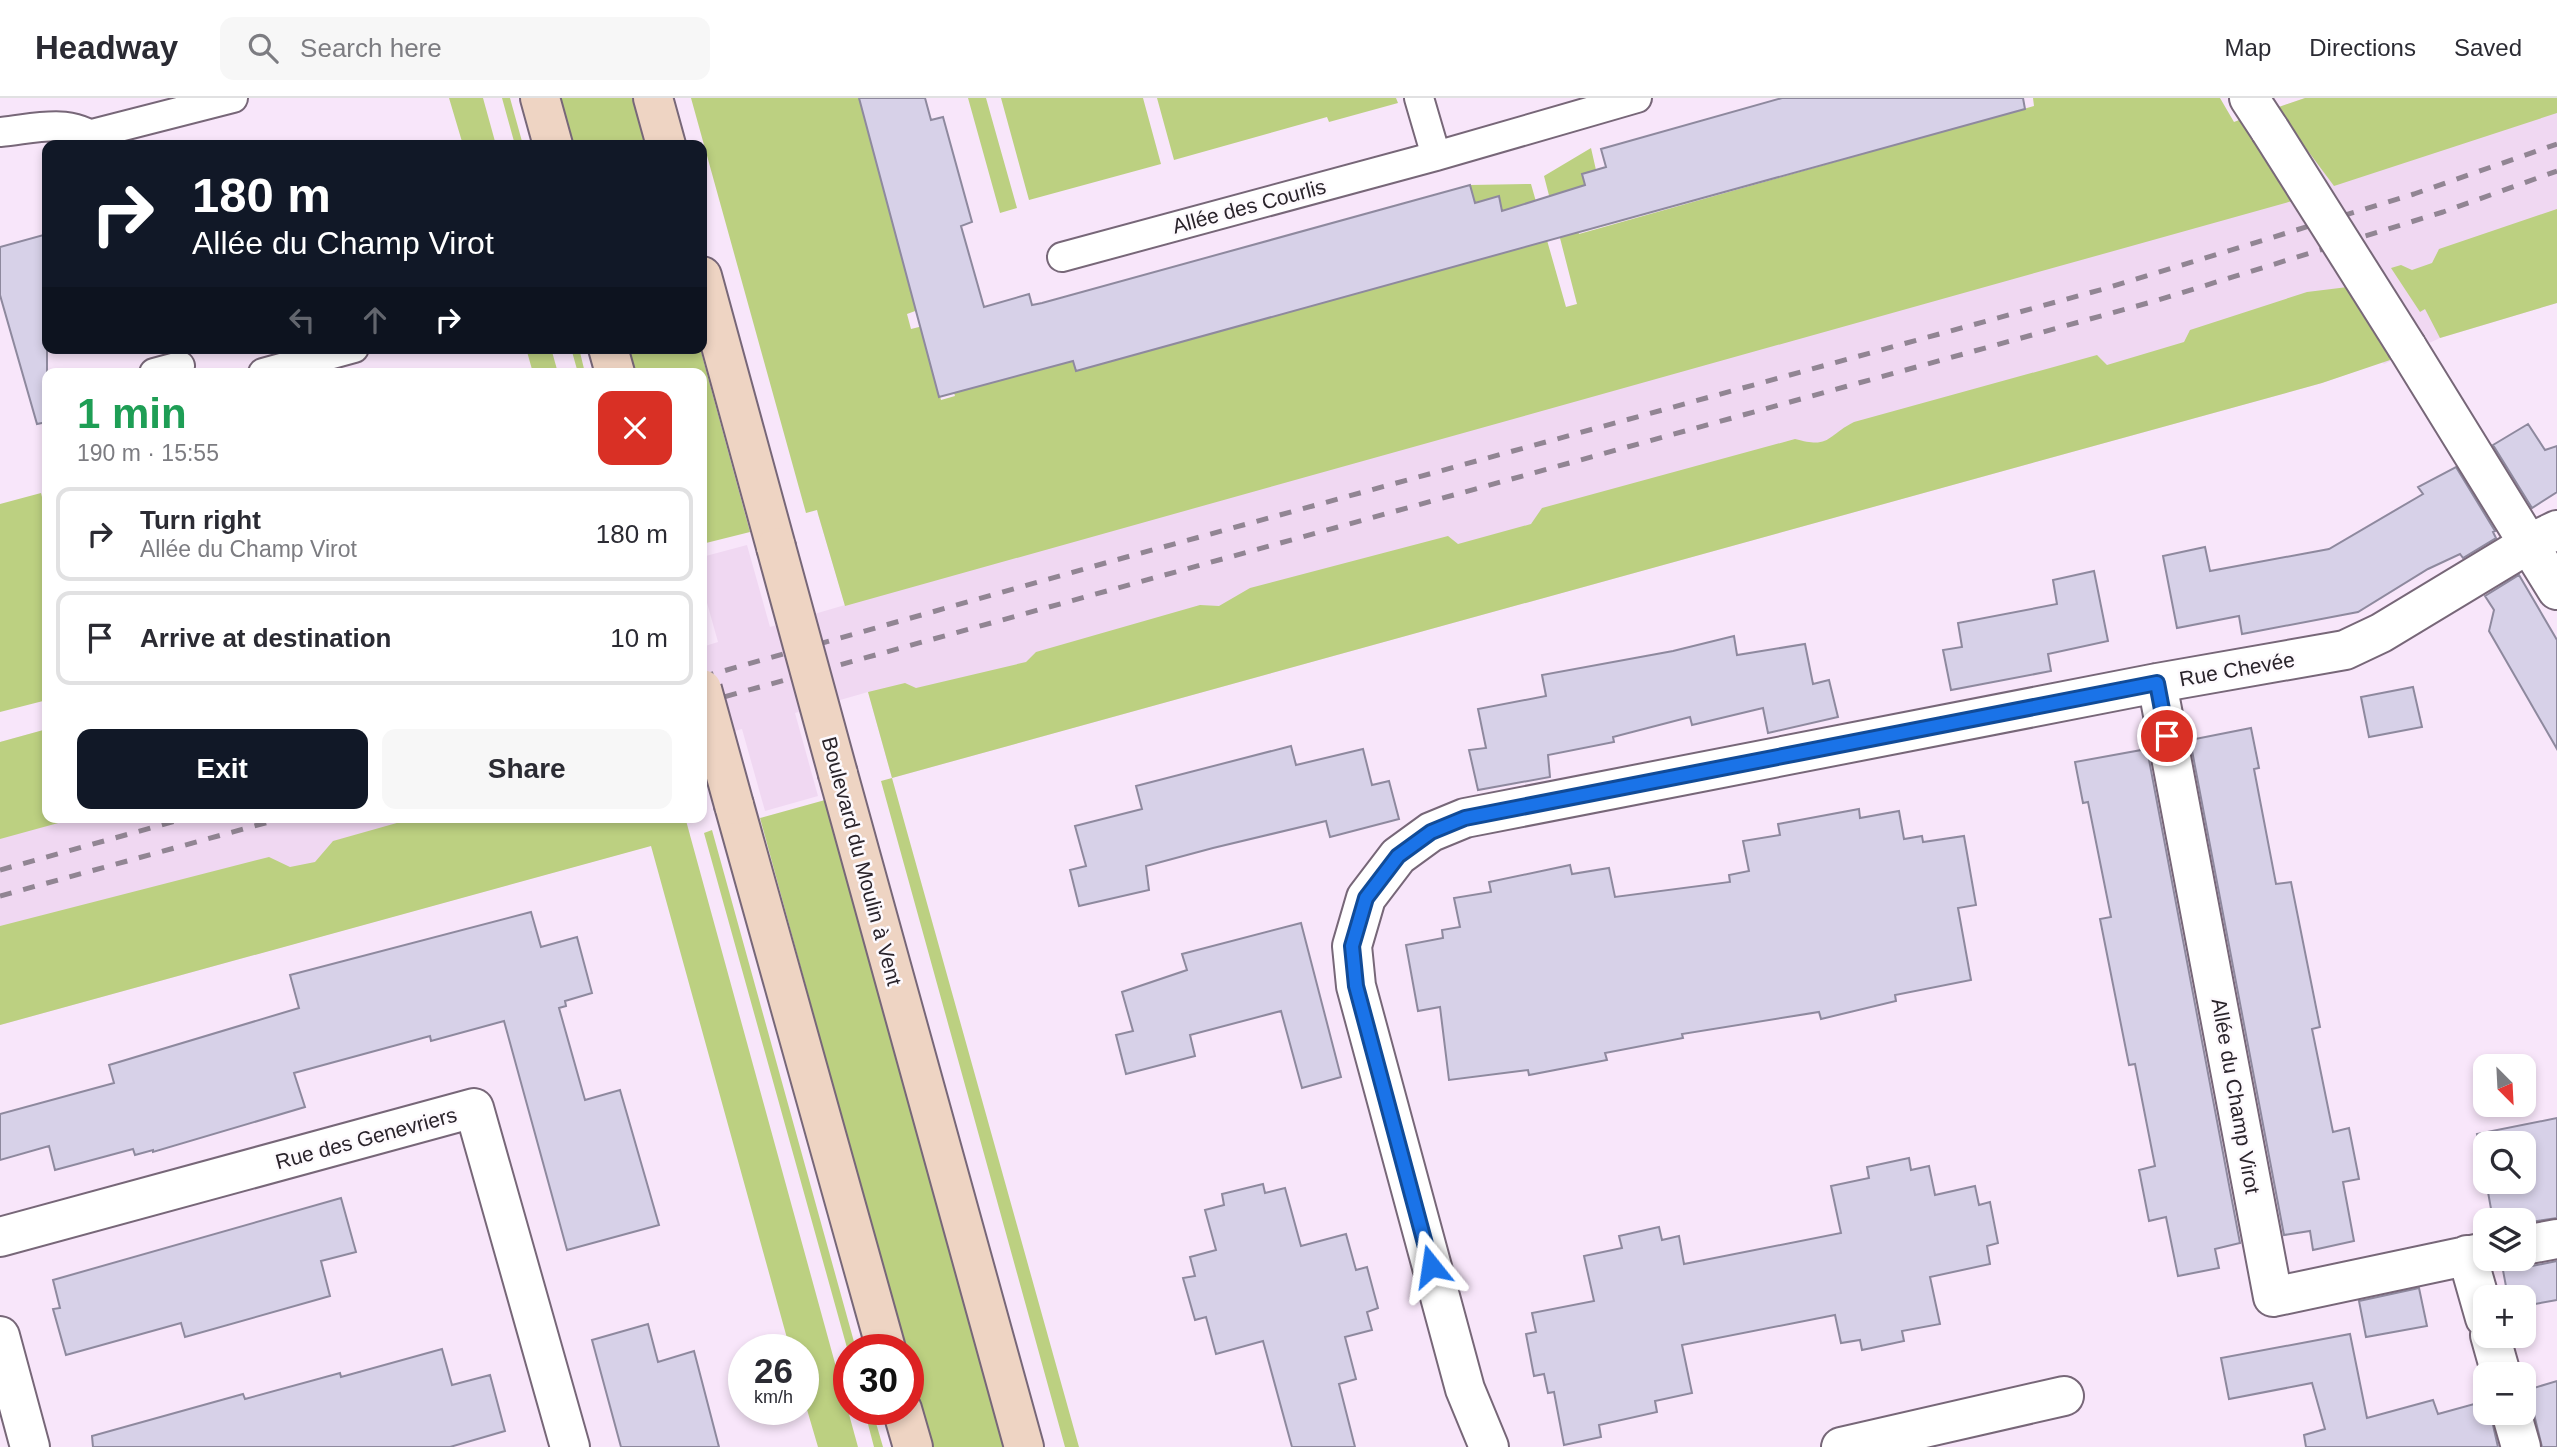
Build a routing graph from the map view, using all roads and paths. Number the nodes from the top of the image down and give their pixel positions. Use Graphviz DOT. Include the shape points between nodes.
graph roads {
  1 [pos="233,98"];
  2 [pos="540,98"];
  3 [pos="653,98"];
  4 [pos="1419,98"];
  5 [pos="1637,98"];
  6 [pos="2249,98"];
  7 [pos="0,132"];
  8 [pos="98,139"];
  9 [pos="552,140"];
  10 [pos="665,140"];
  11 [pos="1436,156"];
  12 [pos="1062,257"];
  13 [pos="707,294"];
  14 [pos="332,354"];
  15 [pos="281,368"];
  16 [pos="2543,536"];
  17 [pos="2557,590"];
  18 [pos="2157,683"];
  19 [pos="707,707"];
  20 [pos="0,1237"];
  21 [pos="2557,1239"];
  22 [pos="2536,1243"];
  23 [pos="2473,1255"];
  24 [pos="882,1334"];
  25 [pos="0,1336"];
  26 [pos="2064,1396"];
  27 [pos="907,1425"];
  28 [pos="2515,1425"];
  29 [pos="30,1447"];
  30 [pos="570,1447"];
  31 [pos="913,1447"];
  32 [pos="1024,1447"];
  33 [pos="1489,1447"];
  34 [pos="1841,1447"];
  35 [pos="2521,1447"];
  1 -- 8 [label="lane"];
  2 -- 9 [label="main road"];
  3 -- 10 [label="main road"];
  4 -- 11 [label="lane"];
  5 -- 11 [label="lane, Allée des Courlis"];
  6 -- 16 [label="street, bridge" via="2407,347"];
  7 -- 8 [label="lane" via="69,125"];
  11 -- 12 [label="lane, Allée des Courlis"];
  13 -- 32 [label="main road, Boulevard du Moulin à Vent, bridge"];
  14 -- 15 [label="lane"];
  16 -- 17 [label="street"];
  16 -- 18 [label="street, Rue Chevée" via="2345,650"];
  18 -- 23 [label="street, Allée du Champ Virot" via="2273,1297"];
  18 -- 33 [label="street, Rue Chevée" via="1465,818 1431,832 1398,856 1366,898 1352,946 1356,986 1465,1389"];
  19 -- 24 [label="main road, bridge"];
  20 -- 30 [label="street, Rue des Genevriers" via="474,1108"];
  21 -- 22 [label="street"];
  25 -- 29 [label="street"];
  26 -- 34 [label="street"];
  27 -- 31 [label="main road"];
  28 -- 35 [label="street"];
}
